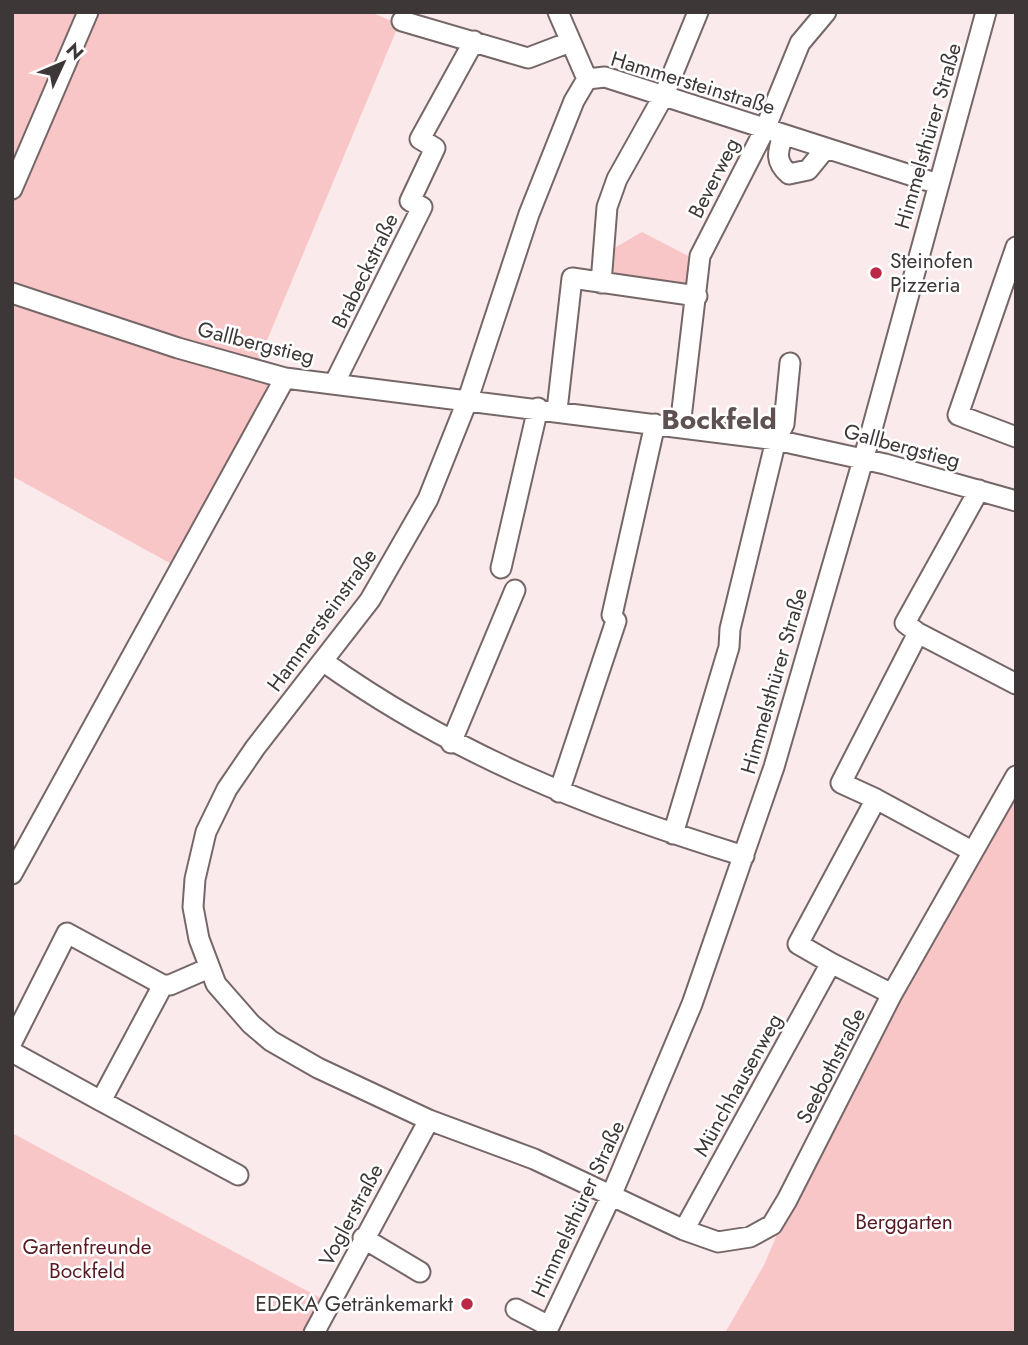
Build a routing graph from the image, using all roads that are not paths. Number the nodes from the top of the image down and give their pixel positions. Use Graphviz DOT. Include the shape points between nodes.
graph roads {
  1 [pos="88,12"];
  2 [pos="558,12"];
  3 [pos="698,12"];
  4 [pos="826,12"];
  5 [pos="986,15"];
  6 [pos="402,21"];
  7 [pos="474,41"];
  8 [pos="570,42"];
  9 [pos="586,79"];
  10 [pos="664,95"];
  11 [pos="774,132"];
  12 [pos="826,148"];
  13 [pos="938,184"];
  14 [pos="12,189"];
  15 [pos="1016,247"];
  16 [pos="601,283"];
  17 [pos="12,293"];
  18 [pos="697,296"];
  19 [pos="790,363"];
  20 [pos="285,378"];
  21 [pos="334,383"];
  22 [pos="468,399"];
  23 [pos="548,409"];
  24 [pos="654,424"];
  25 [pos="680,427"];
  26 [pos="1016,437"];
  27 [pos="776,440"];
  28 [pos="863,459"];
  29 [pos="979,490"];
  30 [pos="1016,501"];
  31 [pos="501,568"];
  32 [pos="515,590"];
  33 [pos="918,633"];
  34 [pos="324,662"];
  35 [pos="1016,684"];
  36 [pos="451,743"];
  37 [pos="1016,776"];
  38 [pos="559,792"];
  39 [pos="876,799"];
  40 [pos="673,834"];
  41 [pos="972,851"];
  42 [pos="744,856"];
  43 [pos="12,874"];
  44 [pos="831,962"];
  45 [pos="209,968"];
  46 [pos="163,985"];
  47 [pos="892,994"];
  48 [pos="12,1042"];
  49 [pos="12,1052"];
  50 [pos="101,1101"];
  51 [pos="429,1120"];
  52 [pos="238,1175"];
  53 [pos="611,1196"];
  54 [pos="684,1230"];
  55 [pos="363,1238"];
  56 [pos="420,1272"];
  57 [pos="516,1309"];
  58 [pos="547,1329"];
  59 [pos="314,1333"];
  1 -- 14 [label="street"];
  2 -- 8 [label="street"];
  3 -- 10 [label="street"];
  4 -- 11 [label="street, Beverweg" via="800,43"];
  5 -- 13 [label="street, Himmelsthürer Straße"];
  6 -- 7 [label="street"];
  7 -- 8 [label="street" via="528,58"];
  7 -- 21 [label="street, Brabeckstraße" via="421,139 435,148 410,201 422,207"];
  8 -- 9 [label="street"];
  9 -- 10 [label="street, Hammersteinstraße" via="605,76"];
  9 -- 22 [label="street, Hammersteinstraße" via="528,214"];
  10 -- 11 [label="street, Hammersteinstraße"];
  10 -- 16 [label="street" via="617,179 607,207"];
  11 -- 12 [label="street, Hammersteinstraße"];
  11 -- 12 [label="street" via="777,158 789,174 808,170"];
  11 -- 18 [label="street, Beverweg" via="700,256"];
  12 -- 13 [label="street, Hammersteinstraße"];
  13 -- 28 [label="street, Himmelsthürer Straße"];
  15 -- 26 [label="street" via="958,415"];
  16 -- 18 [label="street"];
  16 -- 23 [label="street" via="572,278"];
  17 -- 20 [label="street, Gallbergstieg"];
  18 -- 25 [label="street, Beverweg"];
  19 -- 27 [label="street" via="784,424"];
  20 -- 21 [label="street, Gallbergstieg"];
  20 -- 43 [label="street"];
  21 -- 22 [label="street, Gallbergstieg"];
  22 -- 23 [label="street, Gallbergstieg"];
  22 -- 34 [label="street, Hammersteinstraße" via="428,499 370,600"];
  23 -- 24 [label="street, Gallbergstieg"];
  23 -- 31 [label="street"];
  24 -- 25 [label="street, Gallbergstieg"];
  24 -- 38 [label="street" via="614,618"];
  25 -- 27 [label="street, Gallbergstieg"];
  27 -- 28 [label="street, Gallbergstieg"];
  27 -- 40 [label="street" via="729,647"];
  28 -- 29 [label="street, Gallbergstieg"];
  28 -- 42 [label="street, Himmelsthürer Straße"];
  29 -- 30 [label="street, Gallbergstieg"];
  29 -- 33 [label="street" via="905,622"];
  32 -- 36 [label="street"];
  33 -- 35 [label="street"];
  33 -- 39 [label="street" via="841,783"];
  34 -- 36 [label="street"];
  34 -- 45 [label="street, Hammersteinstraße" via="255,748 227,789 206,832 193,907"];
  36 -- 38 [label="street"];
  37 -- 41 [label="street, Seebothstraße"];
  38 -- 40 [label="street"];
  39 -- 41 [label="street"];
  39 -- 44 [label="street" via="798,944"];
  40 -- 42 [label="street"];
  41 -- 47 [label="street, Seebothstraße"];
  42 -- 53 [label="street, Himmelsthürer Straße" via="692,1004"];
  44 -- 47 [label="street"];
  44 -- 54 [label="street, Münchhausenweg"];
  45 -- 46 [label="street"];
  45 -- 51 [label="street, Hammersteinstraße" via="232,1003 271,1041"];
  46 -- 48 [label="street" via="67,933"];
  46 -- 50 [label="street"];
  47 -- 54 [label="street, Seebothstraße" via="772,1225 750,1237 718,1242"];
  49 -- 50 [label="street"];
  50 -- 52 [label="street"];
  51 -- 53 [label="street, Hammersteinstraße" via="534,1159"];
  51 -- 55 [label="street, Voglerstraße"];
  53 -- 54 [label="street, Seebothstraße"];
  53 -- 58 [label="street, Himmelsthürer Straße"];
  55 -- 56 [label="street"];
  55 -- 59 [label="street, Voglerstraße"];
  57 -- 58 [label="street"];
}
